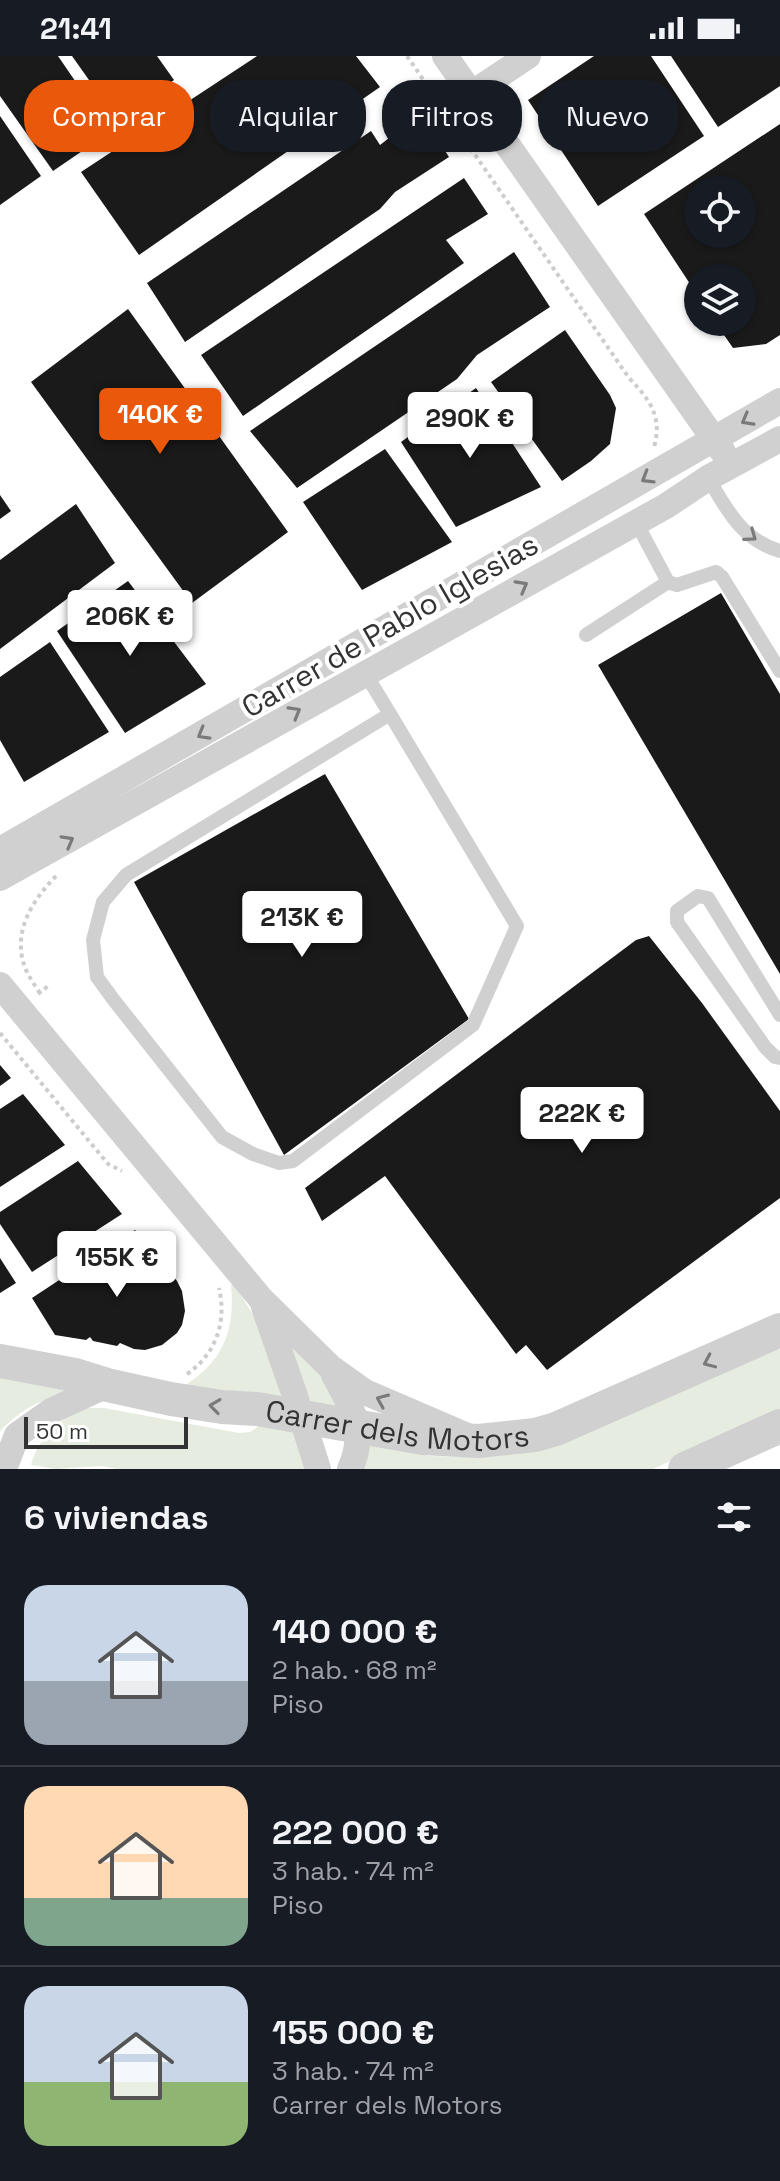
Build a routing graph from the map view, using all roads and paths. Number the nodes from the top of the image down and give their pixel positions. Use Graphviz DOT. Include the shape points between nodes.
graph roads {
  1 [pos="407,56"];
  2 [pos="445,56"];
  3 [pos="528,56"];
  4 [pos="461,80"];
  5 [pos="492,80"];
  6 [pos="512,152"];
  7 [pos="780,401"];
  8 [pos="714,439"];
  9 [pos="780,439"];
  10 [pos="652,454"];
  11 [pos="732,465"];
  12 [pos="708,478"];
  13 [pos="636,522"];
  14 [pos="780,551"];
  15 [pos="668,582"];
  16 [pos="586,635"];
  17 [pos="780,671"];
  18 [pos="365,673"];
  19 [pos="390,714"];
  20 [pos="0,850"];
  21 [pos="57,874"];
  22 [pos="0,878"];
  23 [pos="0,985"];
  24 [pos="48,986"];
  25 [pos="38,994"];
  26 [pos="47,1002"];
  27 [pos="780,1015"];
  28 [pos="0,1033"];
  29 [pos="780,1058"];
  30 [pos="125,1173"];
  31 [pos="216,1279"];
  32 [pos="261,1299"];
  33 [pos="780,1330"];
  34 [pos="0,1361"];
  35 [pos="330,1367"];
  36 [pos="185,1376"];
  37 [pos="107,1385"];
  38 [pos="301,1416"];
  39 [pos="358,1426"];
  40 [pos="780,1426"];
  41 [pos="479,1441"];
  42 [pos="4,1469"];
  43 [pos="318,1469"];
  44 [pos="350,1469"];
  45 [pos="685,1469"];
  1 -- 10 [label="path" via="656,413"];
  2 -- 4 [label="street"];
  3 -- 5 [label="street"];
  6 -- 8 [label="street"];
  7 -- 8 [label="street, Carrer de Pablo Iglesias, one-way"];
  8 -- 11 [label="street"];
  8 -- 20 [label="street, Carrer de Pablo Iglesias, one-way"];
  9 -- 11 [label="street, Carrer de Pablo Iglesias"];
  11 -- 12 [label="street, Carrer de Pablo Iglesias"];
  12 -- 13 [label="street, Carrer de Pablo Iglesias"];
  12 -- 14 [label="lane, one-way" via="737,526"];
  13 -- 15 [label="lane"];
  18 -- 13 [label="street, Carrer de Pablo Iglesias, one-way"];
  15 -- 16 [label="lane"];
  15 -- 17 [label="lane" via="677,585 716,572"];
  18 -- 19 [label="lane"];
  22 -- 18 [label="street, Carrer de Pablo Iglesias, one-way"];
  19 -- 19 [label="lane" via="517,926 473,1025 293,1161 279,1163 222,1137 97,977 93,940 103,902 126,875"];
  21 -- 25 [label="path" via="25,921 26,969"];
  23 -- 32 [label="street"];
  24 -- 25 [label="path"];
  25 -- 26 [label="path"];
  27 -- 29 [label="lane" via="708,898 698,896 677,911 677,922 765,1047"];
  28 -- 30 [label="path" via="108,1164"];
  31 -- 36 [label="path" via="222,1301 216,1340"];
  32 -- 35 [label="street"];
  32 -- 38 [label="street"];
  33 -- 41 [label="street, Carrer dels Motors, one-way" via="556,1429"];
  34 -- 37 [label="street, Carrer dels Motors"];
  35 -- 39 [label="street"];
  41 -- 35 [label="street, one-way" via="365,1392"];
  38 -- 37 [label="street, Carrer dels Motors, one-way"];
  37 -- 42 [label="street" via="51,1411 17,1435"];
  38 -- 39 [label="street, Carrer dels Motors"];
  38 -- 43 [label="street"];
  39 -- 41 [label="street, Carrer dels Motors"];
  39 -- 44 [label="street"];
  40 -- 45 [label="street"];
}
